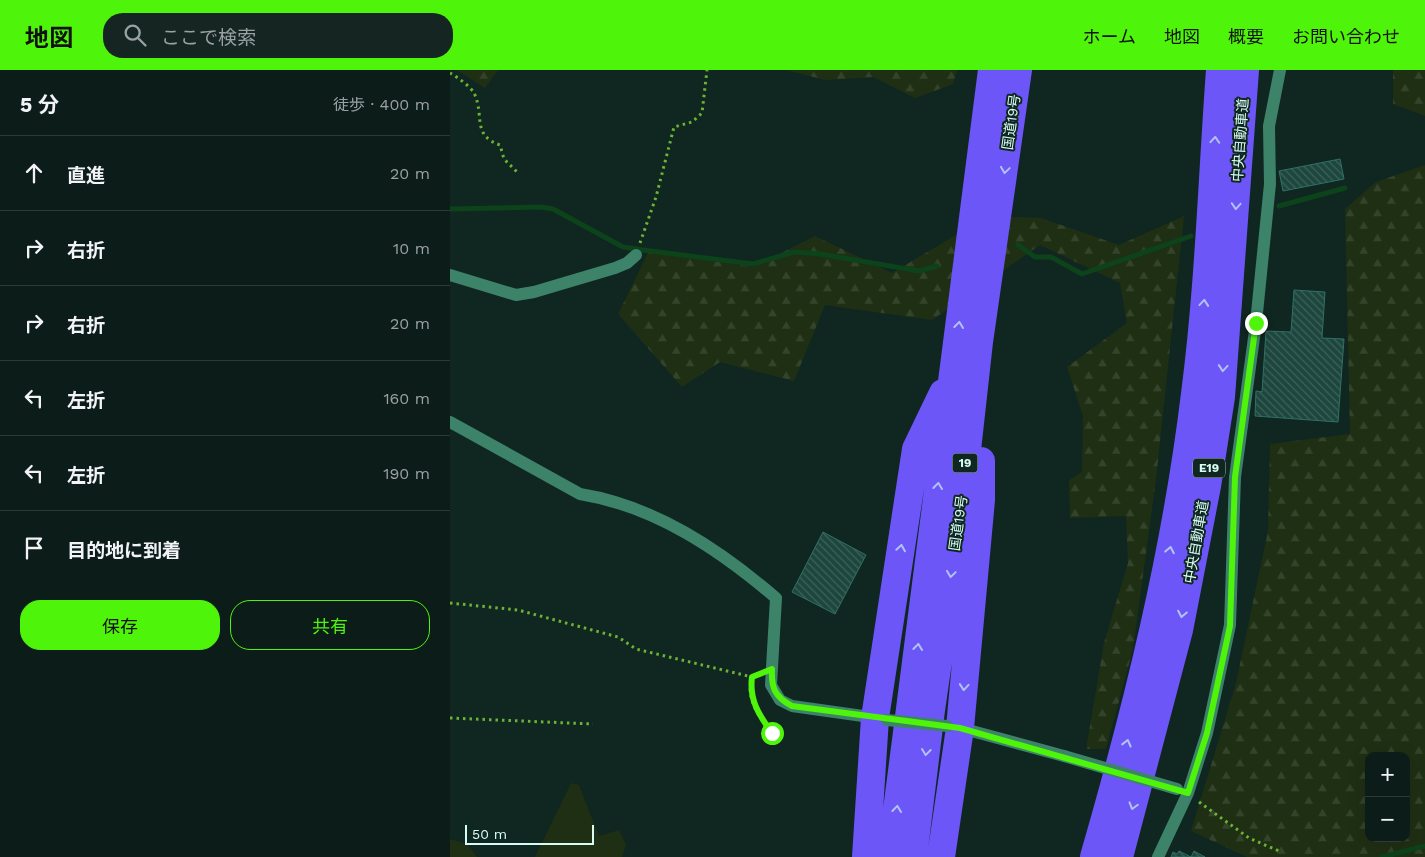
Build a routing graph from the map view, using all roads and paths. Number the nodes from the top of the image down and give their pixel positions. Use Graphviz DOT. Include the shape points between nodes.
graph roads {
  1 [pos="707,70"];
  2 [pos="992,70"];
  3 [pos="1018,70"];
  4 [pos="1220,70"];
  5 [pos="1245,70"];
  6 [pos="1280,70"];
  7 [pos="450,73"];
  8 [pos="517,172"];
  9 [pos="641,242"];
  10 [pos="636,255"];
  11 [pos="450,275"];
  12 [pos="979,342"];
  13 [pos="952,373"];
  14 [pos="450,422"];
  15 [pos="450,603"];
  16 [pos="772,669"];
  17 [pos="752,677"];
  18 [pos="450,718"];
  19 [pos="881,719"];
  20 [pos="593,724"];
  21 [pos="954,727"];
  22 [pos="781,742"];
  23 [pos="1182,791"];
  24 [pos="1279,851"];
  25 [pos="866,857"];
  26 [pos="891,857"];
  27 [pos="913,857"];
  28 [pos="941,857"];
  29 [pos="1094,857"];
  30 [pos="1119,857"];
  31 [pos="1158,857"];
  1 -- 9 [label="path" via="702,112 692,122 674,127"];
  13 -- 2 [label="highway, 国道19号 / 19, one-way"];
  3 -- 12 [label="highway, 国道19号 / 19, one-way"];
  29 -- 4 [label="highway, 中央自動車道 / E19, one-way" via="1127,744 1182,482 1195,394 1205,287"];
  5 -- 30 [label="highway, 中央自動車道 / E19, one-way" via="1220,397 1208,476 1179,630"];
  6 -- 23 [label="street" via="1269,126 1270,184 1256,323 1235,477 1230,626 1207,733"];
  7 -- 8 [label="path" via="474,93 481,131 489,141 500,145 504,159"];
  10 -- 11 [label="street" via="615,268 534,292 516,294"];
  12 -- 21 [label="highway, one-way" via="981,500"];
  12 -- 27 [label="highway, 国道19号 / 19, one-way" via="962,495"];
  19 -- 13 [label="highway, one-way" via="916,449"];
  26 -- 13 [label="highway, 国道19号 / 19, one-way"];
  14 -- 16 [label="street" via="580,494 604,498 673,525 738,565 776,598"];
  15 -- 17 [label="path" via="518,610 618,636 633,646 670,658"];
  16 -- 17 [label="path"];
  16 -- 19 [label="street" via="771,685 780,700 792,706"];
  17 -- 22 [label="path" via="750,689 760,718"];
  18 -- 20 [label="path"];
  19 -- 21 [label="street, bridge"];
  19 -- 25 [label="highway"];
  21 -- 23 [label="street, bridge"];
  21 -- 28 [label="highway"];
  23 -- 24 [label="path" via="1249,838"];
  23 -- 31 [label="street"];
}
